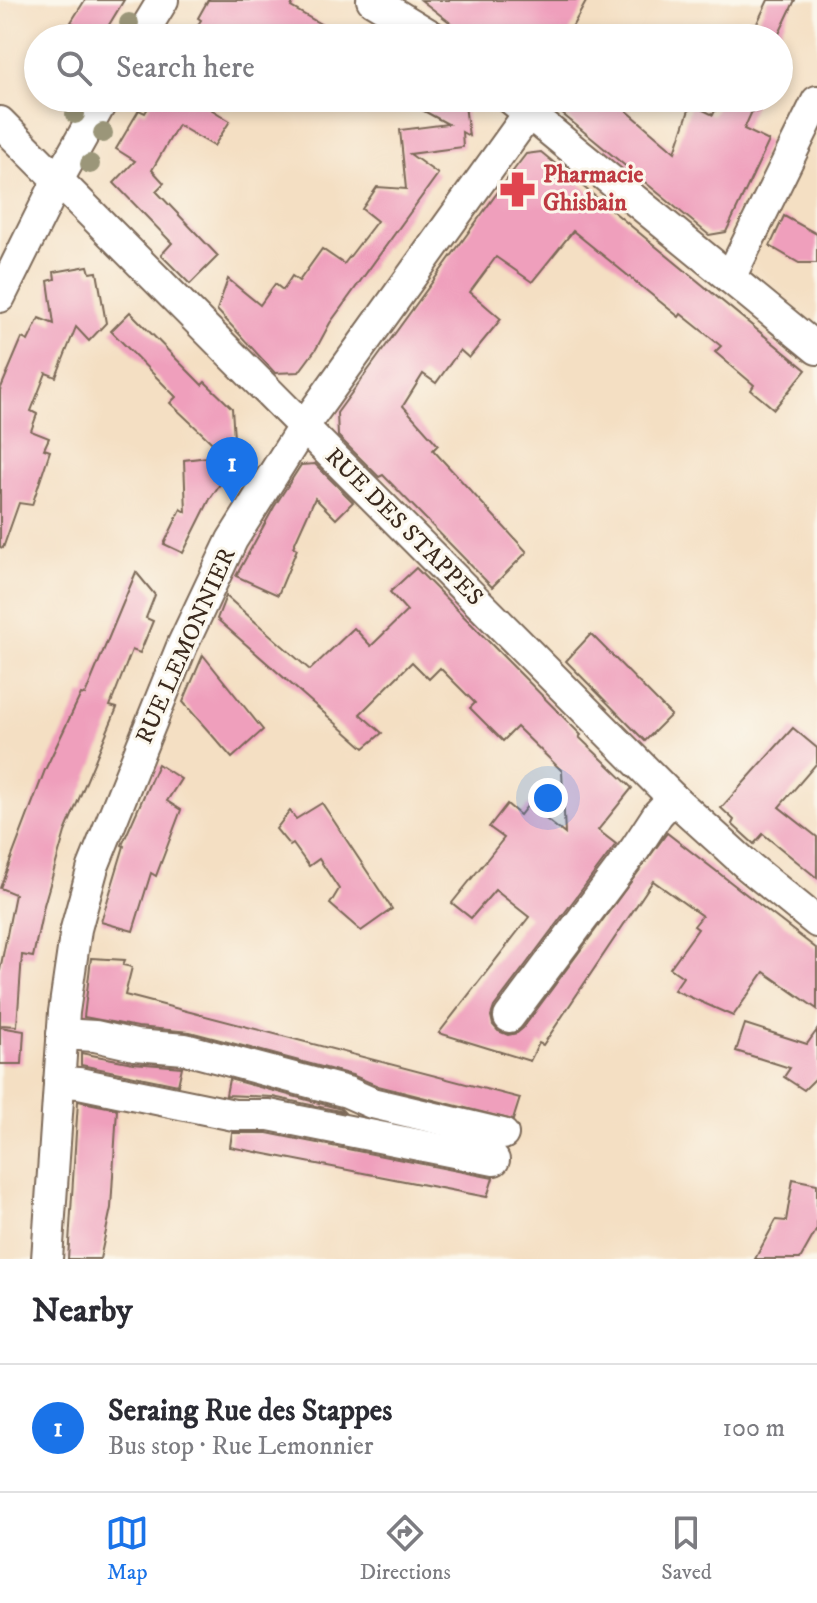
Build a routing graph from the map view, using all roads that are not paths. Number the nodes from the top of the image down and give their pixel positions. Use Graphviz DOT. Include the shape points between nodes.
graph roads {
  1 [pos="163,0"];
  2 [pos="372,0"];
  3 [pos="148,24"];
  4 [pos="412,24"];
  5 [pos="817,101"];
  6 [pos="96,112"];
  7 [pos="516,112"];
  8 [pos="527,112"];
  9 [pos="0,122"];
  10 [pos="58,180"];
  11 [pos="730,278"];
  12 [pos="0,297"];
  13 [pos="803,327"];
  14 [pos="817,349"];
  15 [pos="303,427"];
  16 [pos="673,798"];
  17 [pos="817,922"];
  18 [pos="509,1017"];
  19 [pos="62,1034"];
  20 [pos="59,1082"];
  21 [pos="47,1259"];
  1 -- 3 [label="street"];
  2 -- 4 [label="street"];
  5 -- 11 [label="street"];
  6 -- 10 [label="street"];
  7 -- 15 [label="street, RUE LEMONNIER"];
  8 -- 11 [label="street"];
  9 -- 10 [label="street, RUE DES STAPPES"];
  10 -- 12 [label="street"];
  10 -- 15 [label="street, RUE DES STAPPES"];
  11 -- 13 [label="street"];
  13 -- 14 [label="street"];
  15 -- 16 [label="street, RUE DES STAPPES"];
  15 -- 19 [label="street, RUE LEMONNIER" via="216,571 104,837 76,929"];
  16 -- 17 [label="street, RUE DES STAPPES"];
  16 -- 18 [label="street"];
  19 -- 20 [label="street, RUE LEMONNIER"];
  19 -- 20 [label="street" via="185,1049 347,1092 499,1147 269,1115 234,1115"];
  20 -- 21 [label="street, RUE LEMONNIER"];
}
